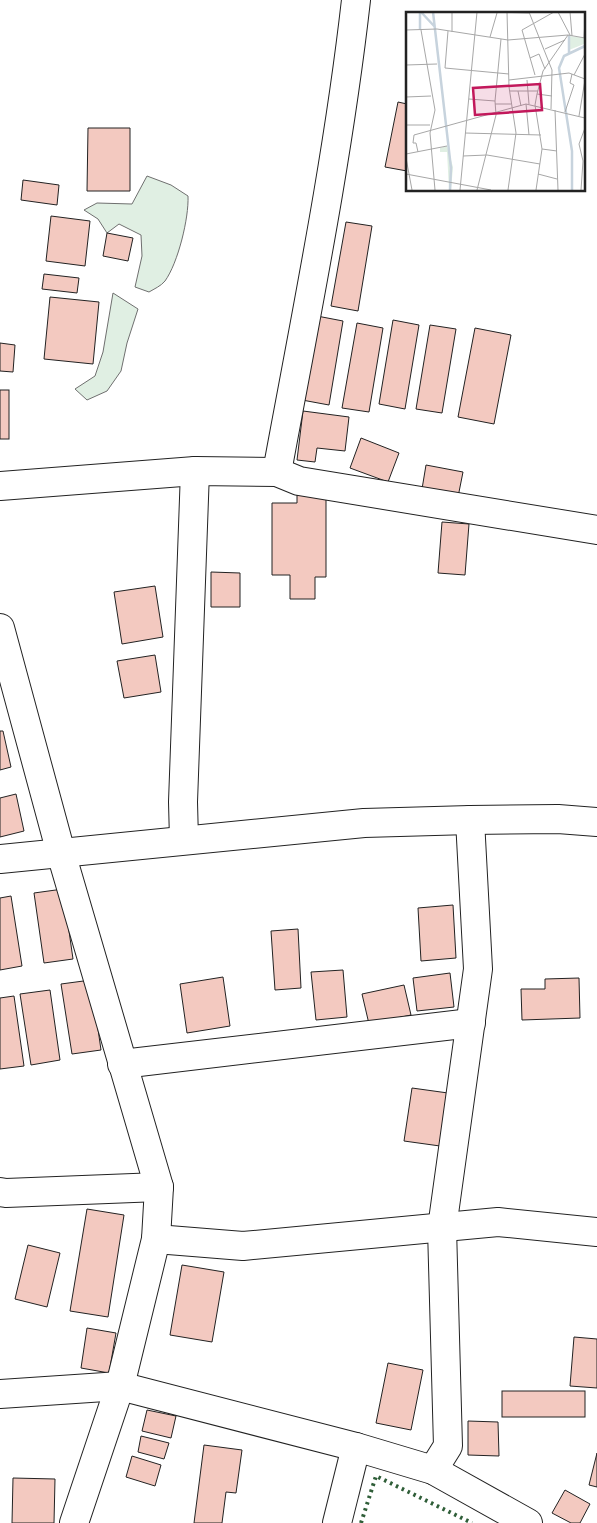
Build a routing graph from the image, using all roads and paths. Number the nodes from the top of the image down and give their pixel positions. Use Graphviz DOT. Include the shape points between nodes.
graph roads {
  1 [pos="356,0"];
  2 [pos="195,471"];
  3 [pos="277,472"];
  4 [pos="0,486"];
  5 [pos="597,530"];
  6 [pos="0,628"];
  7 [pos="470,820"];
  8 [pos="597,822"];
  9 [pos="184,840"];
  10 [pos="61,853"];
  11 [pos="0,859"];
  12 [pos="471,1023"];
  13 [pos="122,1064"];
  14 [pos="159,1187"];
  15 [pos="0,1192"];
  16 [pos="442,1228"];
  17 [pos="597,1232"];
  18 [pos="156,1239"];
  19 [pos="120,1386"];
  20 [pos="0,1394"];
  21 [pos="356,1447"];
  22 [pos="433,1470"];
  23 [pos="74,1523"];
  24 [pos="337,1523"];
  25 [pos="528,1523"];
  1 -- 3 [label="street" via="347,80 325,214"];
  2 -- 3 [label="street"];
  2 -- 4 [label="street"];
  2 -- 9 [label="street"];
  3 -- 5 [label="street" via="299,481"];
  6 -- 10 [label="street"];
  7 -- 8 [label="street"];
  7 -- 9 [label="street" via="364,823"];
  7 -- 12 [label="street" via="478,969"];
  9 -- 10 [label="street"];
  10 -- 11 [label="street"];
  10 -- 13 [label="street"];
  12 -- 13 [label="street"];
  12 -- 16 [label="street"];
  13 -- 14 [label="street"];
  14 -- 15 [label="street"];
  14 -- 18 [label="street"];
  16 -- 17 [label="street" via="498,1222"];
  16 -- 18 [label="street" via="243,1246"];
  16 -- 22 [label="street" via="448,1446"];
  18 -- 19 [label="street"];
  19 -- 20 [label="street"];
  19 -- 21 [label="street"];
  19 -- 23 [label="street"];
  21 -- 22 [label="street"];
  21 -- 24 [label="street"];
  22 -- 25 [label="street"];
}
